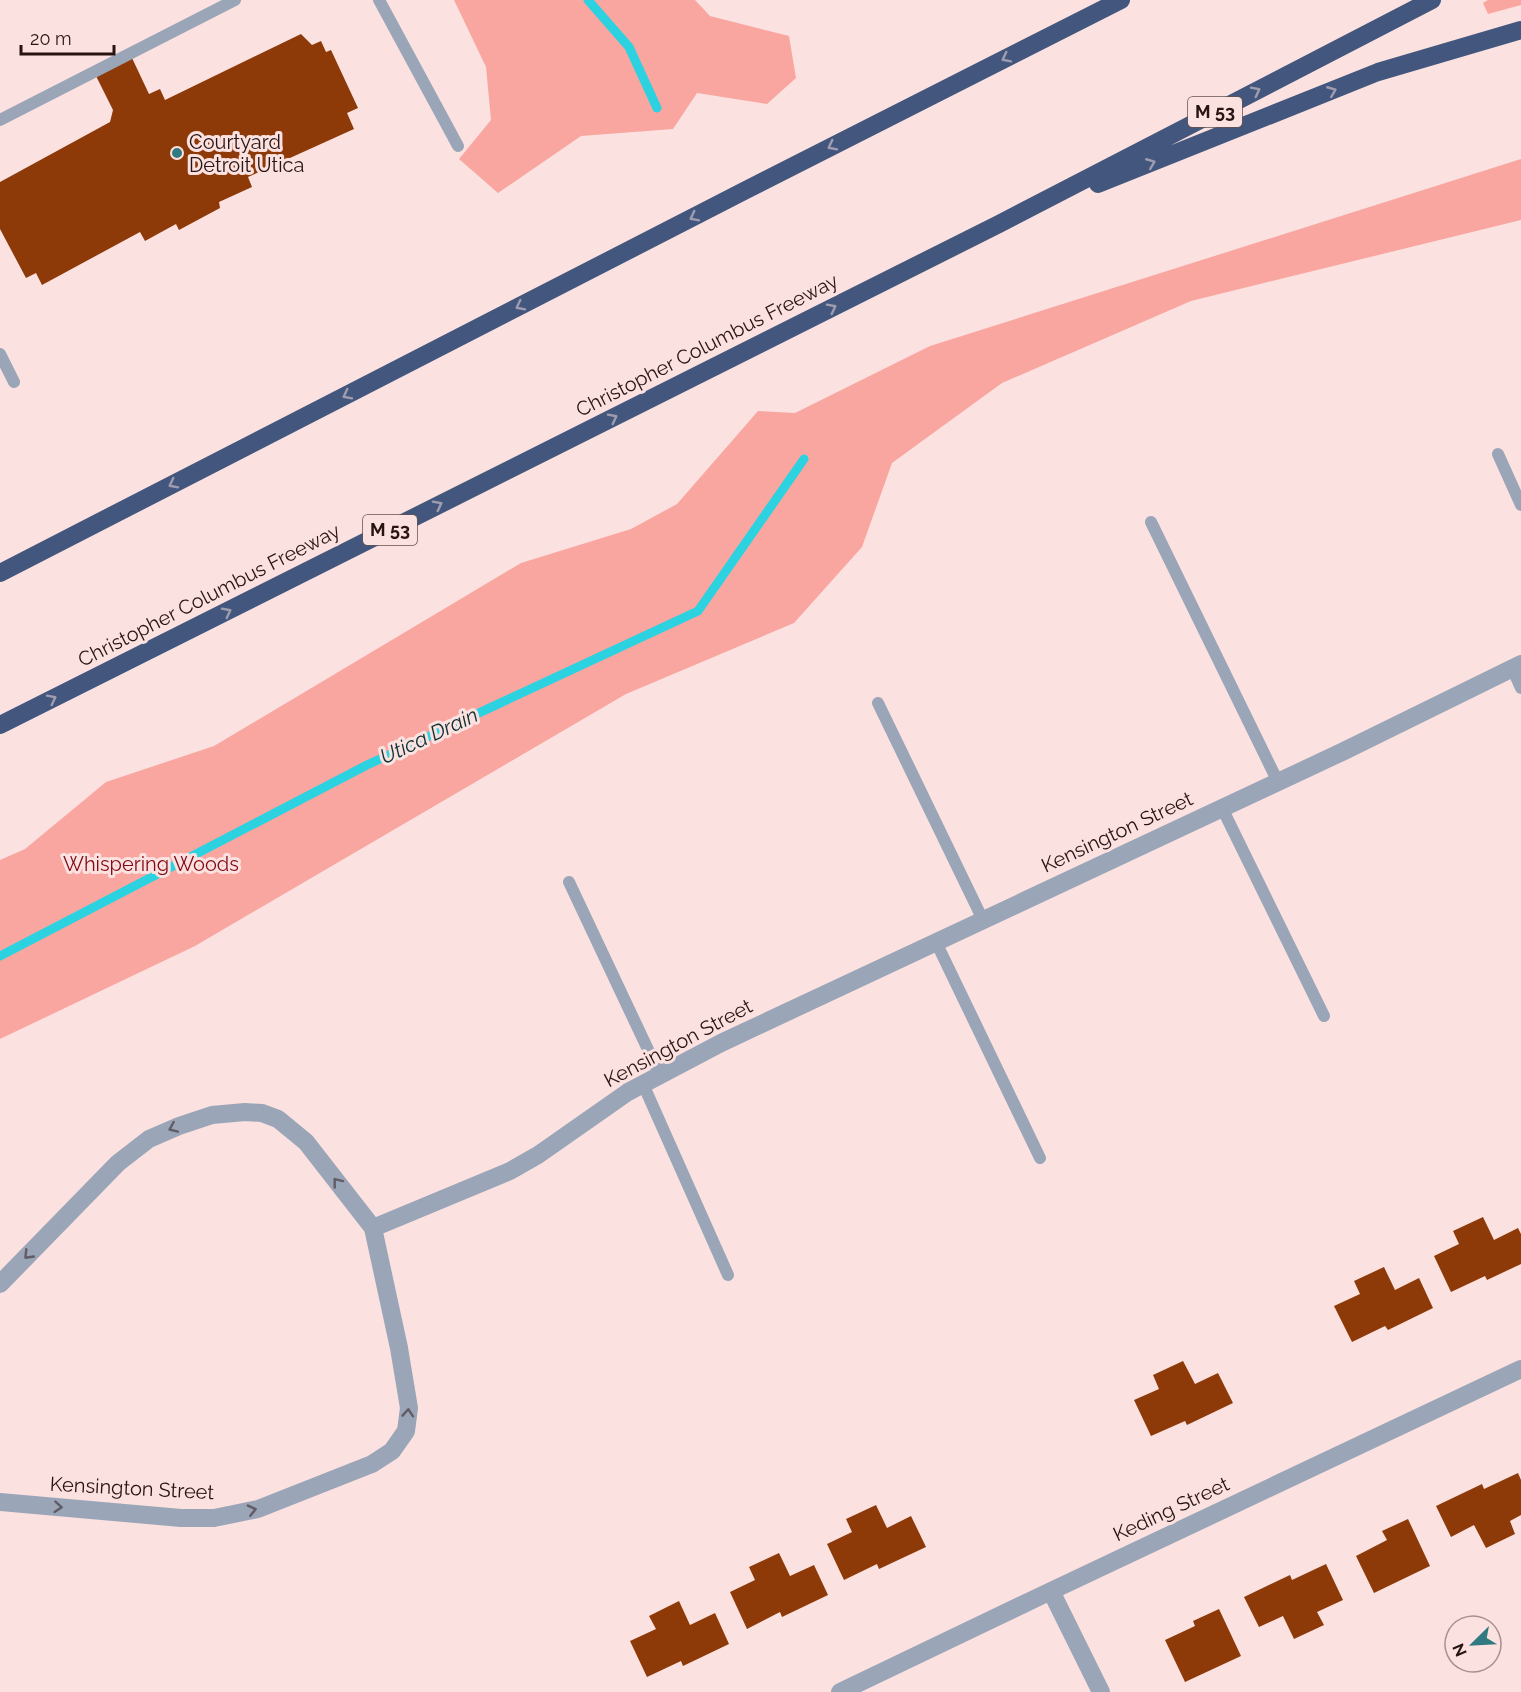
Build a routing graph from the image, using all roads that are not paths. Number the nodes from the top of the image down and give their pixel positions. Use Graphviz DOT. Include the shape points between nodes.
graph roads {
  1 [pos="235,0"];
  2 [pos="379,0"];
  3 [pos="1108,0"];
  4 [pos="1121,0"];
  5 [pos="1432,0"];
  6 [pos="1521,30"];
  7 [pos="1058,32"];
  8 [pos="0,120"];
  9 [pos="458,146"];
  10 [pos="999,224"];
  11 [pos="0,354"];
  12 [pos="14,382"];
  13 [pos="1498,454"];
  14 [pos="1521,505"];
  15 [pos="1151,522"];
  16 [pos="0,573"];
  17 [pos="1516,666"];
  18 [pos="1521,688"];
  19 [pos="878,703"];
  20 [pos="0,725"];
  21 [pos="1278,782"];
  22 [pos="1222,808"];
  23 [pos="568,882"];
  24 [pos="983,920"];
  25 [pos="936,942"];
  26 [pos="1324,1016"];
  27 [pos="660,1075"];
  28 [pos="643,1084"];
  29 [pos="1040,1158"];
  30 [pos="373,1228"];
  31 [pos="728,1275"];
  32 [pos="0,1284"];
  33 [pos="1521,1369"];
  34 [pos="0,1502"];
  35 [pos="1051,1591"];
  36 [pos="840,1692"];
  37 [pos="1101,1692"];
  1 -- 8 [label="lane"];
  2 -- 9 [label="lane"];
  3 -- 7 [label="highway"];
  4 -- 7 [label="highway"];
  10 -- 5 [label="highway, Christopher Columbus Freeway / M 53, one-way"];
  10 -- 6 [label="highway, one-way" via="1378,72"];
  7 -- 16 [label="highway, one-way"];
  20 -- 10 [label="highway, Christopher Columbus Freeway / M 53, one-way"];
  11 -- 12 [label="lane"];
  13 -- 14 [label="lane"];
  15 -- 21 [label="lane"];
  17 -- 18 [label="lane"];
  17 -- 21 [label="street, Kensington Street"];
  19 -- 24 [label="lane"];
  21 -- 22 [label="street, Kensington Street"];
  22 -- 24 [label="street, Kensington Street"];
  22 -- 26 [label="lane"];
  23 -- 27 [label="lane"];
  24 -- 25 [label="street, Kensington Street"];
  25 -- 27 [label="street, Kensington Street"];
  25 -- 29 [label="lane"];
  27 -- 28 [label="street, Kensington Street"];
  28 -- 30 [label="street, Kensington Street" via="510,1171"];
  28 -- 31 [label="lane"];
  30 -- 32 [label="street, one-way" via="306,1142 278,1119 262,1113 212,1115 149,1139 118,1163"];
  34 -- 30 [label="street, Kensington Street, one-way" via="214,1518 258,1509 372,1464 392,1451 406,1431 409,1408"];
  33 -- 35 [label="street, Keding Street"];
  35 -- 36 [label="street, Keding Street"];
  35 -- 37 [label="street"];
}
